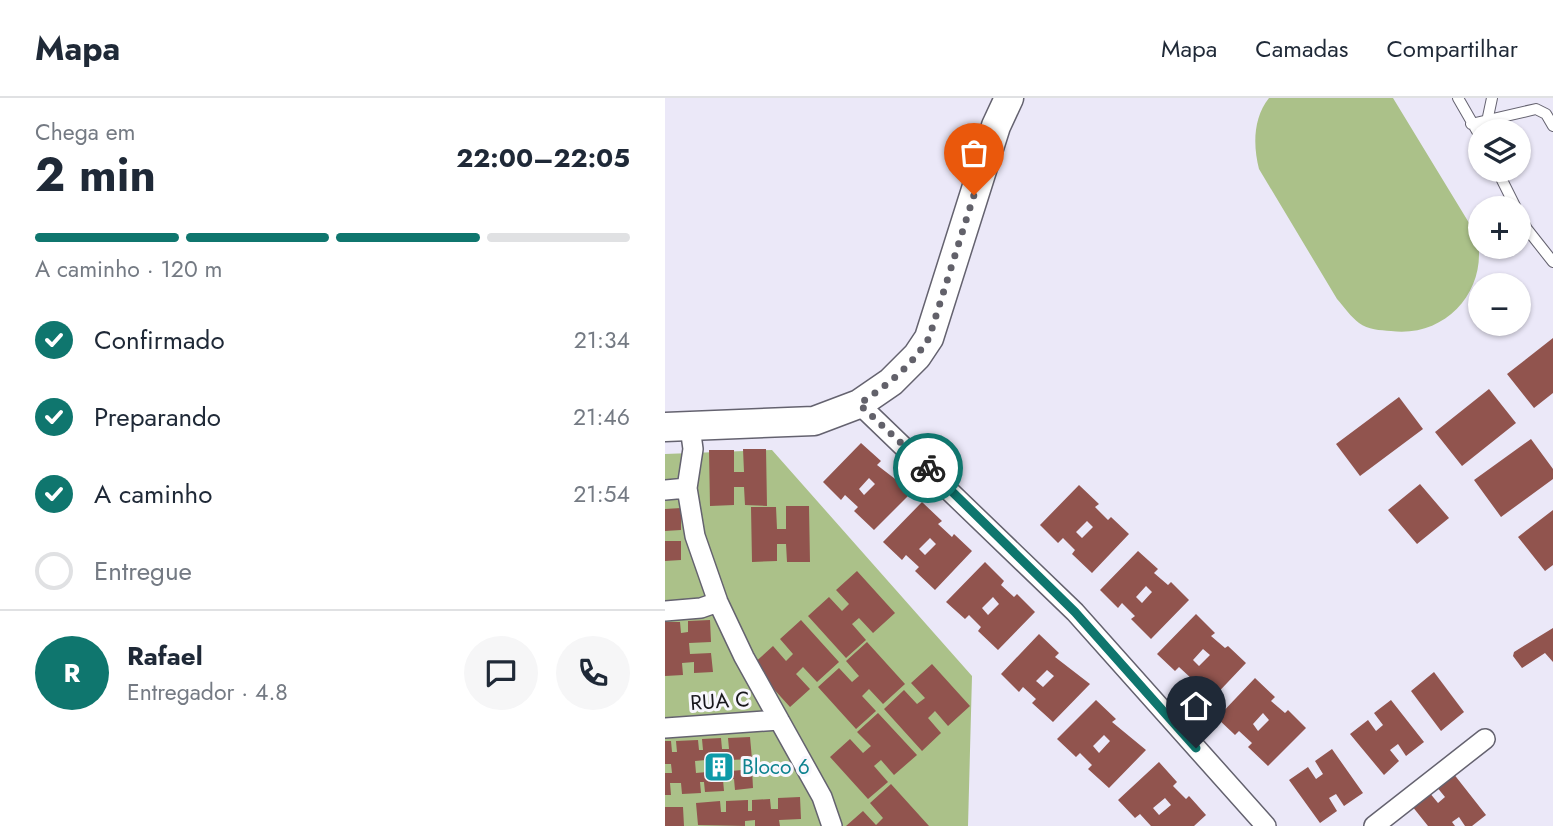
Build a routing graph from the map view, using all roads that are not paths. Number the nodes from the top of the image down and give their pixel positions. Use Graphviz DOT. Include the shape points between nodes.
graph roads {
  1 [pos="1009,98"];
  2 [pos="1458,98"];
  3 [pos="1492,98"];
  4 [pos="1468,119"];
  5 [pos="1488,119"];
  6 [pos="1508,119"];
  7 [pos="1553,126"];
  8 [pos="1531,234"];
  9 [pos="1553,262"];
  10 [pos="859,404"];
  11 [pos="677,427"];
  12 [pos="687,488"];
  13 [pos="665,490"];
  14 [pos="718,602"];
  15 [pos="665,611"];
  16 [pos="779,720"];
  17 [pos="665,728"];
  18 [pos="1485,739"];
  19 [pos="832,826"];
  20 [pos="1265,826"];
  21 [pos="1374,826"];
  1 -- 10 [label="main road" via="996,125 929,338 891,382"];
  2 -- 4 [label="lane"];
  3 -- 5 [label="lane"];
  6 -- 7 [label="lane" via="1536,109 1546,114"];
  8 -- 9 [label="lane"];
  10 -- 11 [label="main road" via="814,421"];
  10 -- 20 [label="street" via="1075,612"];
  11 -- 12 [label="street" via="693,449"];
  12 -- 13 [label="street"];
  12 -- 14 [label="street" via="695,536"];
  14 -- 15 [label="street"];
  14 -- 16 [label="street"];
  16 -- 17 [label="street, RUA C"];
  16 -- 19 [label="street" via="823,797"];
  18 -- 21 [label="street"];
}
